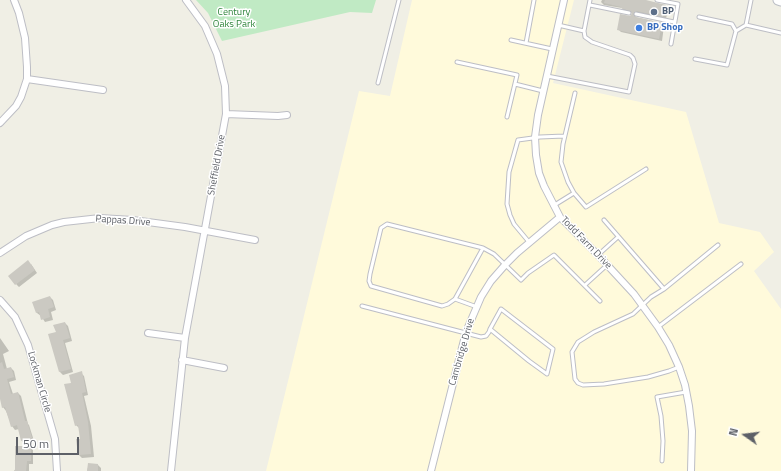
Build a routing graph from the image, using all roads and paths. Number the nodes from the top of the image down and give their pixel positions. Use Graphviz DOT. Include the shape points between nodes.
graph roads {
  1 [pos="14,0"];
  2 [pos="186,0"];
  3 [pos="399,0"];
  4 [pos="534,0"];
  5 [pos="564,0"];
  6 [pos="590,0"];
  7 [pos="657,0"];
  8 [pos="751,0"];
  9 [pos="778,0"];
  10 [pos="781,1"];
  11 [pos="590,5"];
  12 [pos="629,13"];
  13 [pos="636,14"];
  14 [pos="699,16"];
  15 [pos="674,22"];
  16 [pos="558,25"];
  17 [pos="746,25"];
  18 [pos="584,31"];
  19 [pos="736,31"];
  20 [pos="781,33"];
  21 [pos="511,40"];
  22 [pos="526,43"];
  23 [pos="670,44"];
  24 [pos="552,49"];
  25 [pos="695,59"];
  26 [pos="456,62"];
  27 [pos="547,76"];
  28 [pos="26,79"];
  29 [pos="378,82"];
  30 [pos="515,84"];
  31 [pos="103,90"];
  32 [pos="543,91"];
  33 [pos="575,94"];
  34 [pos="226,114"];
  35 [pos="287,115"];
  36 [pos="507,117"];
  37 [pos="0,123"];
  38 [pos="564,136"];
  39 [pos="535,137"];
  40 [pos="646,169"];
  41 [pos="574,193"];
  42 [pos="553,206"];
  43 [pos="560,217"];
  44 [pos="604,220"];
  45 [pos="205,231"];
  46 [pos="618,236"];
  47 [pos="256,240"];
  48 [pos="529,242"];
  49 [pos="718,245"];
  50 [pos="483,248"];
  51 [pos="0,253"];
  52 [pos="598,255"];
  53 [pos="741,264"];
  54 [pos="504,265"];
  55 [pos="607,265"];
  56 [pos="585,285"];
  57 [pos="664,289"];
  58 [pos="0,300"];
  59 [pos="455,300"];
  60 [pos="600,301"];
  61 [pos="642,305"];
  62 [pos="362,306"];
  63 [pos="476,307"];
  64 [pos="658,326"];
  65 [pos="490,329"];
  66 [pos="466,332"];
  67 [pos="148,333"];
  68 [pos="185,338"];
  69 [pos="182,360"];
  70 [pos="679,367"];
  71 [pos="224,368"];
  72 [pos="686,392"];
  73 [pos="662,462"];
  74 [pos="57,471"];
  75 [pos="172,471"];
  76 [pos="431,471"];
  77 [pos="691,471"];
  1 -- 28 [label="street" via="25,38"];
  2 -- 34 [label="street, Sheffield Drive" via="205,26 217,54 225,86"];
  3 -- 29 [label="lane"];
  4 -- 22 [label="lane"];
  5 -- 16 [label="street, Todd Farm Drive"];
  6 -- 11 [label="lane"];
  7 -- 15 [label="lane" via="678,4"];
  8 -- 17 [label="lane"];
  9 -- 10 [label="main road"];
  11 -- 12 [label="lane"];
  11 -- 18 [label="lane"];
  13 -- 15 [label="lane"];
  14 -- 19 [label="lane" via="732,24"];
  15 -- 23 [label="lane"];
  16 -- 18 [label="lane"];
  16 -- 24 [label="street, Todd Farm Drive"];
  17 -- 19 [label="lane"];
  17 -- 20 [label="lane"];
  18 -- 27 [label="lane" via="585,37 592,42 633,58 635,64 629,92"];
  19 -- 25 [label="lane" via="727,65"];
  21 -- 22 [label="lane"];
  22 -- 24 [label="lane"];
  24 -- 27 [label="street, Todd Farm Drive"];
  26 -- 30 [label="lane" via="517,75"];
  27 -- 32 [label="street, Todd Farm Drive"];
  28 -- 31 [label="street"];
  28 -- 37 [label="street" via="16,106"];
  30 -- 32 [label="lane"];
  30 -- 36 [label="lane"];
  32 -- 39 [label="street, Todd Farm Drive"];
  33 -- 38 [label="lane"];
  34 -- 35 [label="street"];
  34 -- 45 [label="street, Sheffield Drive"];
  38 -- 39 [label="lane"];
  38 -- 41 [label="lane" via="561,162"];
  39 -- 42 [label="street, Todd Farm Drive" via="539,173"];
  39 -- 48 [label="lane" via="518,140 507,189 510,215"];
  40 -- 41 [label="lane" via="586,207"];
  41 -- 42 [label="lane"];
  42 -- 43 [label="street, Todd Farm Drive"];
  43 -- 48 [label="street, Cambridge Drive"];
  43 -- 52 [label="street, Todd Farm Drive"];
  44 -- 46 [label="lane"];
  45 -- 47 [label="street, Pappas Drive"];
  45 -- 51 [label="street, Pappas Drive" via="122,219 87,218 40,230"];
  45 -- 68 [label="street, Sheffield Drive"];
  46 -- 52 [label="lane"];
  46 -- 57 [label="lane"];
  48 -- 54 [label="street, Cambridge Drive"];
  49 -- 57 [label="lane"];
  50 -- 54 [label="lane" via="494,254"];
  50 -- 59 [label="lane"];
  50 -- 59 [label="lane" via="387,224 381,228 370,274 371,286 442,306"];
  52 -- 55 [label="street, Todd Farm Drive"];
  53 -- 64 [label="lane"];
  54 -- 56 [label="lane" via="520,280 554,255"];
  54 -- 63 [label="street, Cambridge Drive"];
  55 -- 56 [label="lane"];
  55 -- 61 [label="street, Todd Farm Drive"];
  56 -- 60 [label="lane"];
  57 -- 61 [label="lane"];
  58 -- 74 [label="street, Lockman Circle" via="15,318 28,345 55,438"];
  59 -- 63 [label="lane"];
  61 -- 64 [label="street, Todd Farm Drive"];
  61 -- 70 [label="lane" via="626,318 578,342 572,352 575,379 583,385 604,384 648,377"];
  62 -- 66 [label="lane"];
  63 -- 66 [label="street, Cambridge Drive"];
  64 -- 70 [label="street, Todd Farm Drive"];
  65 -- 65 [label="lane" via="501,308 553,349 547,374"];
  65 -- 66 [label="lane" via="486,336"];
  66 -- 76 [label="street, Cambridge Drive"];
  67 -- 68 [label="street"];
  68 -- 69 [label="street, Sheffield Drive"];
  69 -- 71 [label="street"];
  69 -- 75 [label="street, Sheffield Drive"];
  70 -- 72 [label="street, Todd Farm Drive"];
  72 -- 73 [label="lane" via="657,397 661,416"];
  72 -- 77 [label="street, Todd Farm Drive" via="692,431"];
}
